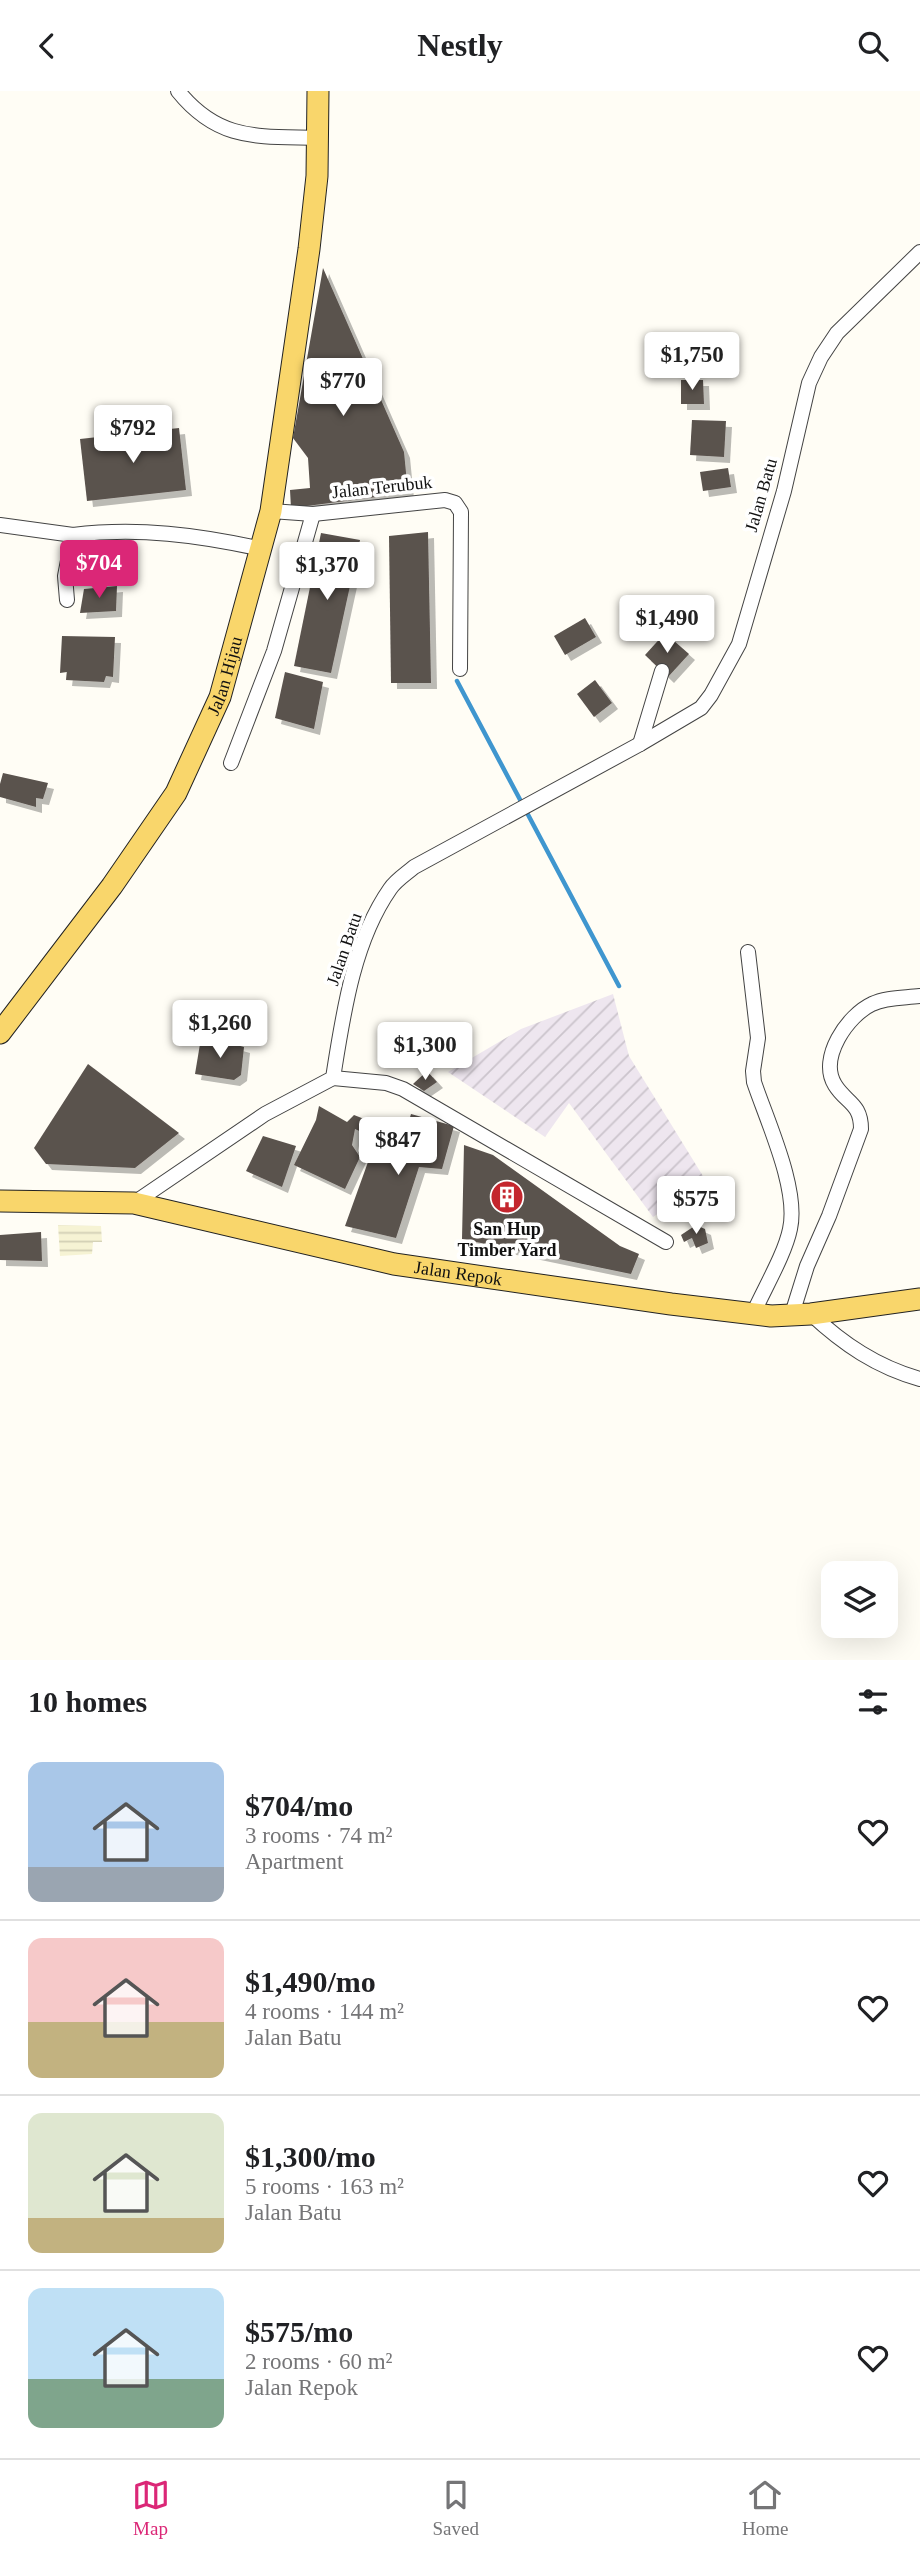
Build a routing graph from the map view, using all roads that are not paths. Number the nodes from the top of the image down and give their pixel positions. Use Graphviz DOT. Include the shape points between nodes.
graph roads {
  1 [pos="178,91"];
  2 [pos="318,91"];
  3 [pos="319,138"];
  4 [pos="920,252"];
  5 [pos="271,511"];
  6 [pos="313,514"];
  7 [pos="0,525"];
  8 [pos="73,534"];
  9 [pos="262,549"];
  10 [pos="67,600"];
  11 [pos="460,669"];
  12 [pos="662,671"];
  13 [pos="640,744"];
  14 [pos="231,763"];
  15 [pos="748,952"];
  16 [pos="920,996"];
  17 [pos="0,1033"];
  18 [pos="333,1078"];
  19 [pos="0,1201"];
  20 [pos="134,1203"];
  21 [pos="666,1243"];
  22 [pos="920,1299"];
  23 [pos="753,1314"];
  24 [pos="801,1314"];
  25 [pos="920,1380"];
  1 -- 3 [label="street" via="216,125 251,136"];
  2 -- 3 [label="main road, Jalan Hijau"];
  3 -- 5 [label="main road, Jalan Hijau" via="309,249"];
  4 -- 13 [label="street, Jalan Batu" via="837,333 821,357 809,383 784,491 739,643 711,695 690,716"];
  5 -- 6 [label="street, Jalan Terubuk"];
  5 -- 9 [label="main road, Jalan Hijau"];
  6 -- 11 [label="street, Jalan Terubuk" via="445,500 455,503 461,512"];
  6 -- 14 [label="street" via="274,651"];
  7 -- 8 [label="street"];
  8 -- 9 [label="street" via="165,533"];
  8 -- 10 [label="street" via="65,576"];
  9 -- 17 [label="main road, Jalan Hijau" via="220,697 176,793"];
  12 -- 13 [label="street"];
  13 -- 18 [label="street, Jalan Batu" via="414,867 391,887 360,956 342,1021"];
  15 -- 23 [label="street" via="758,1038 754,1082 793,1206 790,1231"];
  16 -- 24 [label="street" via="875,1002 862,1009 835,1046 830,1072 834,1084 856,1107 861,1129 807,1266"];
  18 -- 20 [label="street" via="265,1114"];
  18 -- 21 [label="street" via="403,1089"];
  19 -- 20 [label="main road, Jalan Repok"];
  20 -- 23 [label="main road, Jalan Repok" via="394,1264"];
  22 -- 24 [label="main road, Jalan Repok"];
  23 -- 24 [label="main road, Jalan Repok"];
  24 -- 25 [label="street" via="860,1354"];
}
